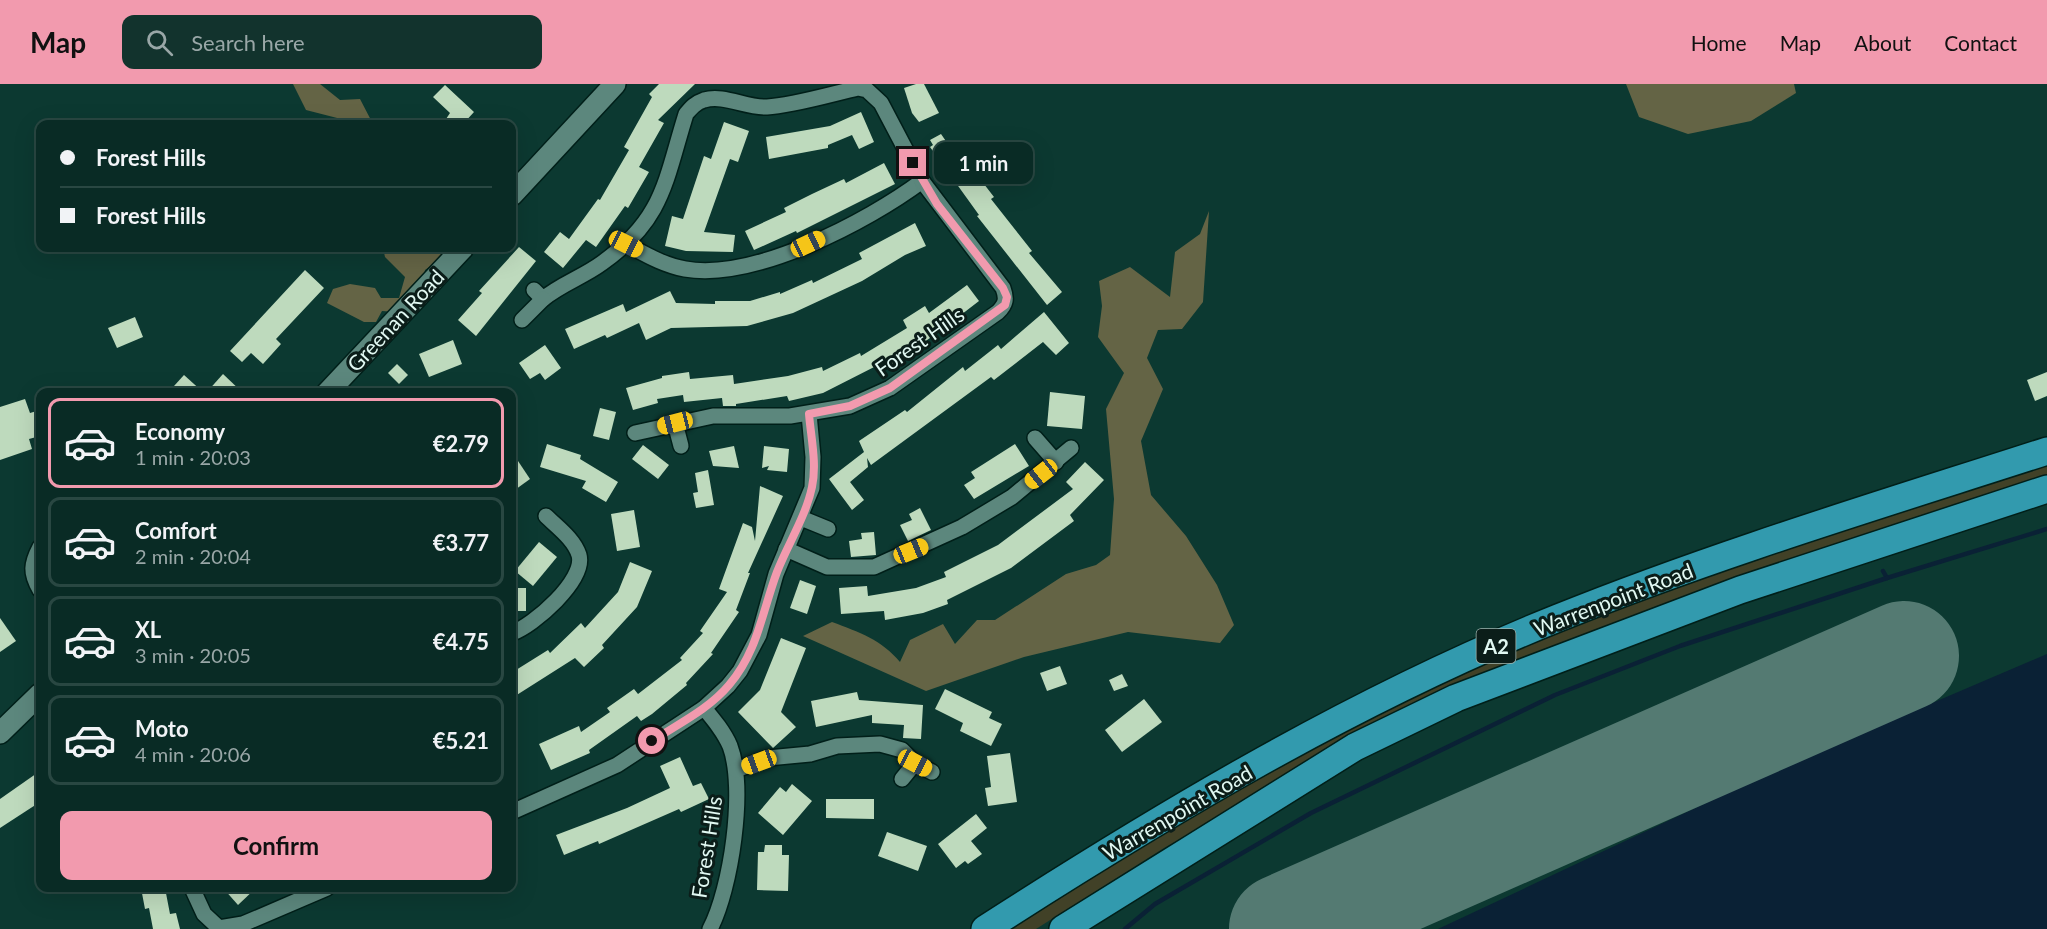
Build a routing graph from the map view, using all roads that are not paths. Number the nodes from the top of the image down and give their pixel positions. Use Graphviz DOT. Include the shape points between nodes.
graph roads {
  1 [pos="615,84"];
  2 [pos="868,87"];
  3 [pos="922,181"];
  4 [pos="516,191"];
  5 [pos="626,244"];
  6 [pos="459,252"];
  7 [pos="522,320"];
  8 [pos="332,388"];
  9 [pos="809,414"];
  10 [pos="675,423"];
  11 [pos="635,433"];
  12 [pos="1035,438"];
  13 [pos="681,446"];
  14 [pos="1071,448"];
  15 [pos="2047,451"];
  16 [pos="1056,462"];
  17 [pos="2047,489"];
  18 [pos="546,516"];
  19 [pos="801,518"];
  20 [pos="828,529"];
  21 [pos="786,549"];
  22 [pos="36,556"];
  23 [pos="36,583"];
  24 [pos="516,632"];
  25 [pos="36,698"];
  26 [pos="704,708"];
  27 [pos="0,733"];
  28 [pos="915,763"];
  29 [pos="736,770"];
  30 [pos="932,772"];
  31 [pos="902,779"];
  32 [pos="516,810"];
  33 [pos="194,892"];
  34 [pos="318,892"];
  35 [pos="710,929"];
  36 [pos="985,929"];
  37 [pos="1063,929"];
  1 -- 4 [label="street"];
  2 -- 3 [label="street, Forest Hills" via="881,103"];
  2 -- 5 [label="street, Forest Hills" via="780,107 764,108 718,99 694,104 686,114 659,204"];
  3 -- 5 [label="street" via="903,195 808,244 738,267 685,269"];
  3 -- 9 [label="street, Forest Hills" via="1003,288 1005,305 890,388 850,406"];
  5 -- 7 [label="street, Forest Hills" via="589,272 538,294"];
  6 -- 8 [label="street, Greenan Road"];
  9 -- 10 [label="street" via="712,416"];
  9 -- 19 [label="street" via="813,480"];
  10 -- 11 [label="street"];
  10 -- 13 [label="street"];
  12 -- 16 [label="street"];
  14 -- 16 [label="street"];
  15 -- 36 [label="highway, Warrenpoint Road / A2" via="1767,541 1557,619 1358,709 1099,856"];
  16 -- 21 [label="street" via="1012,497 962,527 874,567 827,567"];
  17 -- 37 [label="highway, Warrenpoint Road / A2" via="1740,590 1456,698 1355,747"];
  18 -- 24 [label="street" via="574,545 579,568 543,612"];
  19 -- 20 [label="street"];
  19 -- 21 [label="street"];
  21 -- 26 [label="street" via="750,654 728,686"];
  22 -- 23 [label="street" via="32,563"];
  25 -- 27 [label="street"];
  26 -- 29 [label="street, Forest Hills" via="724,734"];
  26 -- 32 [label="street" via="599,775"];
  28 -- 29 [label="street, Forest Hills" via="902,750 866,744 768,758"];
  28 -- 30 [label="street, Forest Hills"];
  28 -- 31 [label="street"];
  29 -- 35 [label="street, Forest Hills" via="727,872 721,903"];
  33 -- 34 [label="street" via="204,914 219,928 243,924"];
}
